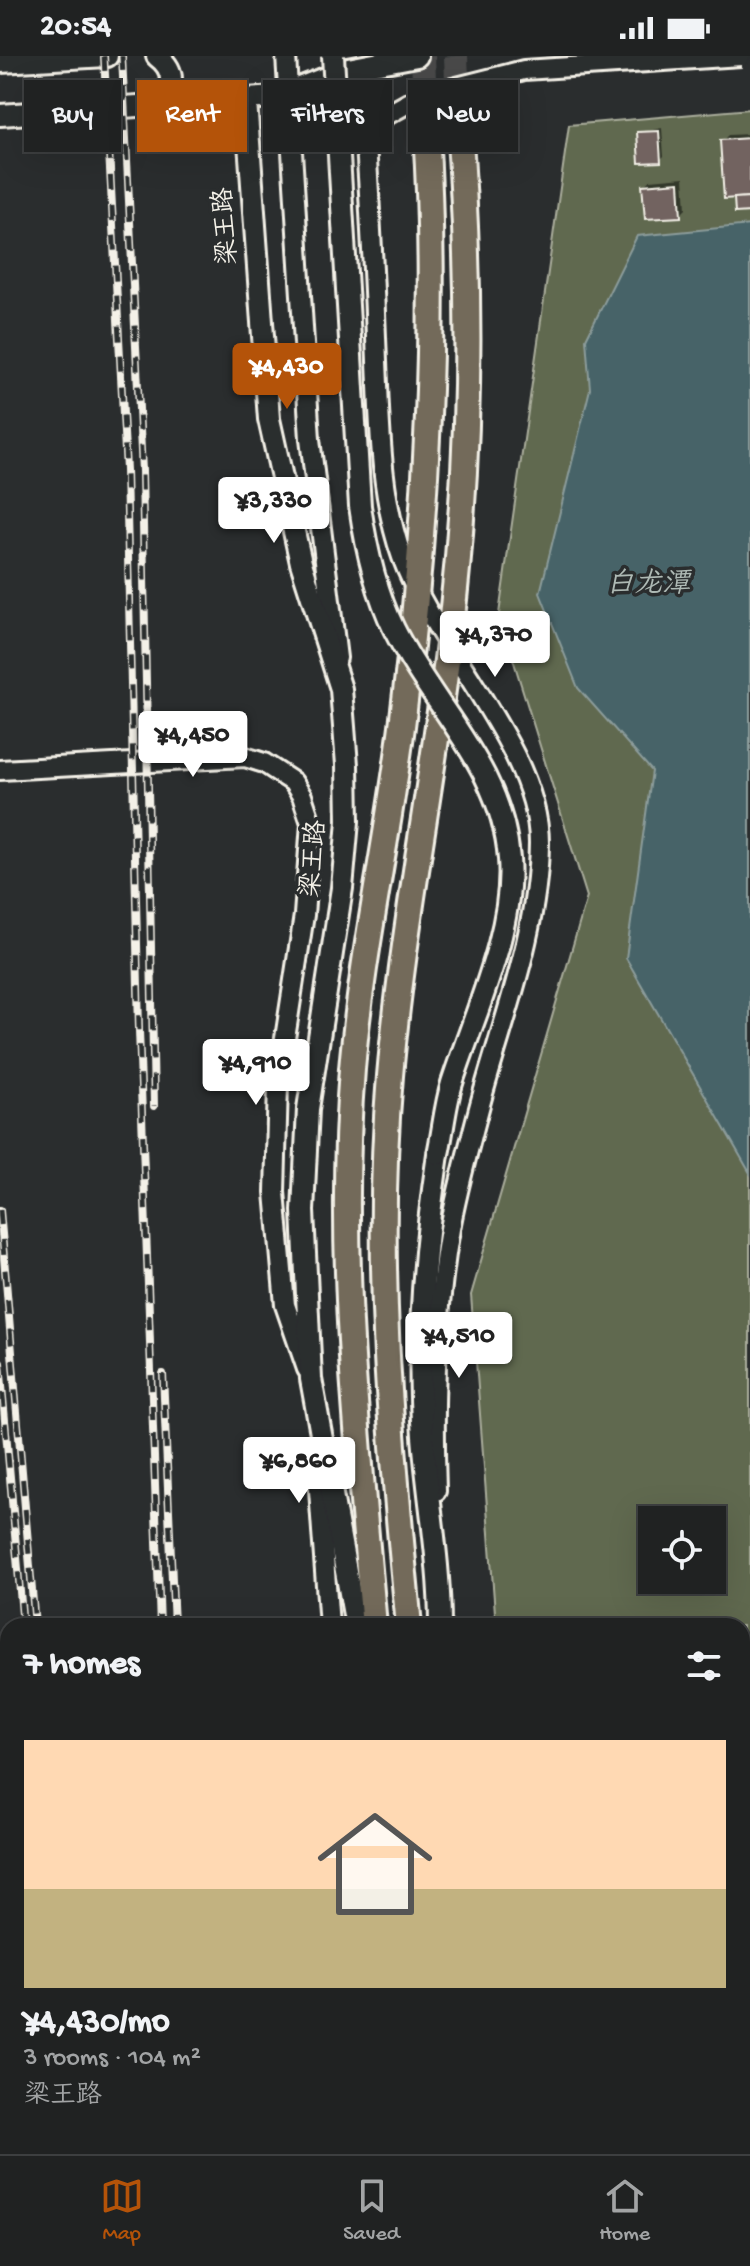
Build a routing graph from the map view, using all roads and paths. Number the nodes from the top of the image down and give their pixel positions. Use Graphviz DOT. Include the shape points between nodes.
graph roads {
  1 [pos="107,56"];
  2 [pos="157,56"];
  3 [pos="286,56"];
  4 [pos="333,56"];
  5 [pos="417,56"];
  6 [pos="741,56"];
  7 [pos="0,62"];
  8 [pos="172,80"];
  9 [pos="287,80"];
  10 [pos="247,101"];
  11 [pos="137,107"];
  12 [pos="247,110"];
  13 [pos="392,112"];
  14 [pos="0,115"];
  15 [pos="291,152"];
  16 [pos="366,152"];
  17 [pos="426,152"];
  18 [pos="460,152"];
  19 [pos="341,689"];
  20 [pos="0,770"];
  21 [pos="311,1379"];
  22 [pos="440,1597"];
  23 [pos="328,1618"];
  24 [pos="355,1618"];
  25 [pos="373,1618"];
  26 [pos="408,1618"];
  27 [pos="441,1618"];
  1 -- 7 [label="main road"];
  2 -- 8 [label="main road" via="167,63"];
  3 -- 9 [label="street"];
  4 -- 22 [label="main road, bridge" via="367,550 394,629 491,784 505,822 510,863 505,912 451,1087 429,1217 423,1434"];
  5 -- 10 [label="main road" via="348,69 276,97"];
  6 -- 13 [label="street, bridge" via="524,70 421,96"];
  11 -- 14 [label="main road"];
  12 -- 19 [label="main road, 梁王路" via="269,419 301,563"];
  15 -- 19 [label="street" via="310,439"];
  16 -- 22 [label="street" via="388,509 402,558 429,618 505,736 539,839 534,909 450,1229 441,1303 436,1481"];
  17 -- 25 [label="main road, bridge" via="428,315 416,590 403,720 364,965 349,1143 349,1307"];
  18 -- 26 [label="main road" via="463,476 452,622 389,1076 382,1288"];
  19 -- 21 [label="main road, 梁王路" via="348,821 304,1154"];
  20 -- 21 [label="street" via="245,757 293,782 302,796 311,823 304,915 278,1084 275,1192 285,1305"];
  21 -- 23 [label="street"];
  21 -- 24 [label="main road, 梁王路"];
  22 -- 27 [label="main road"];
}
